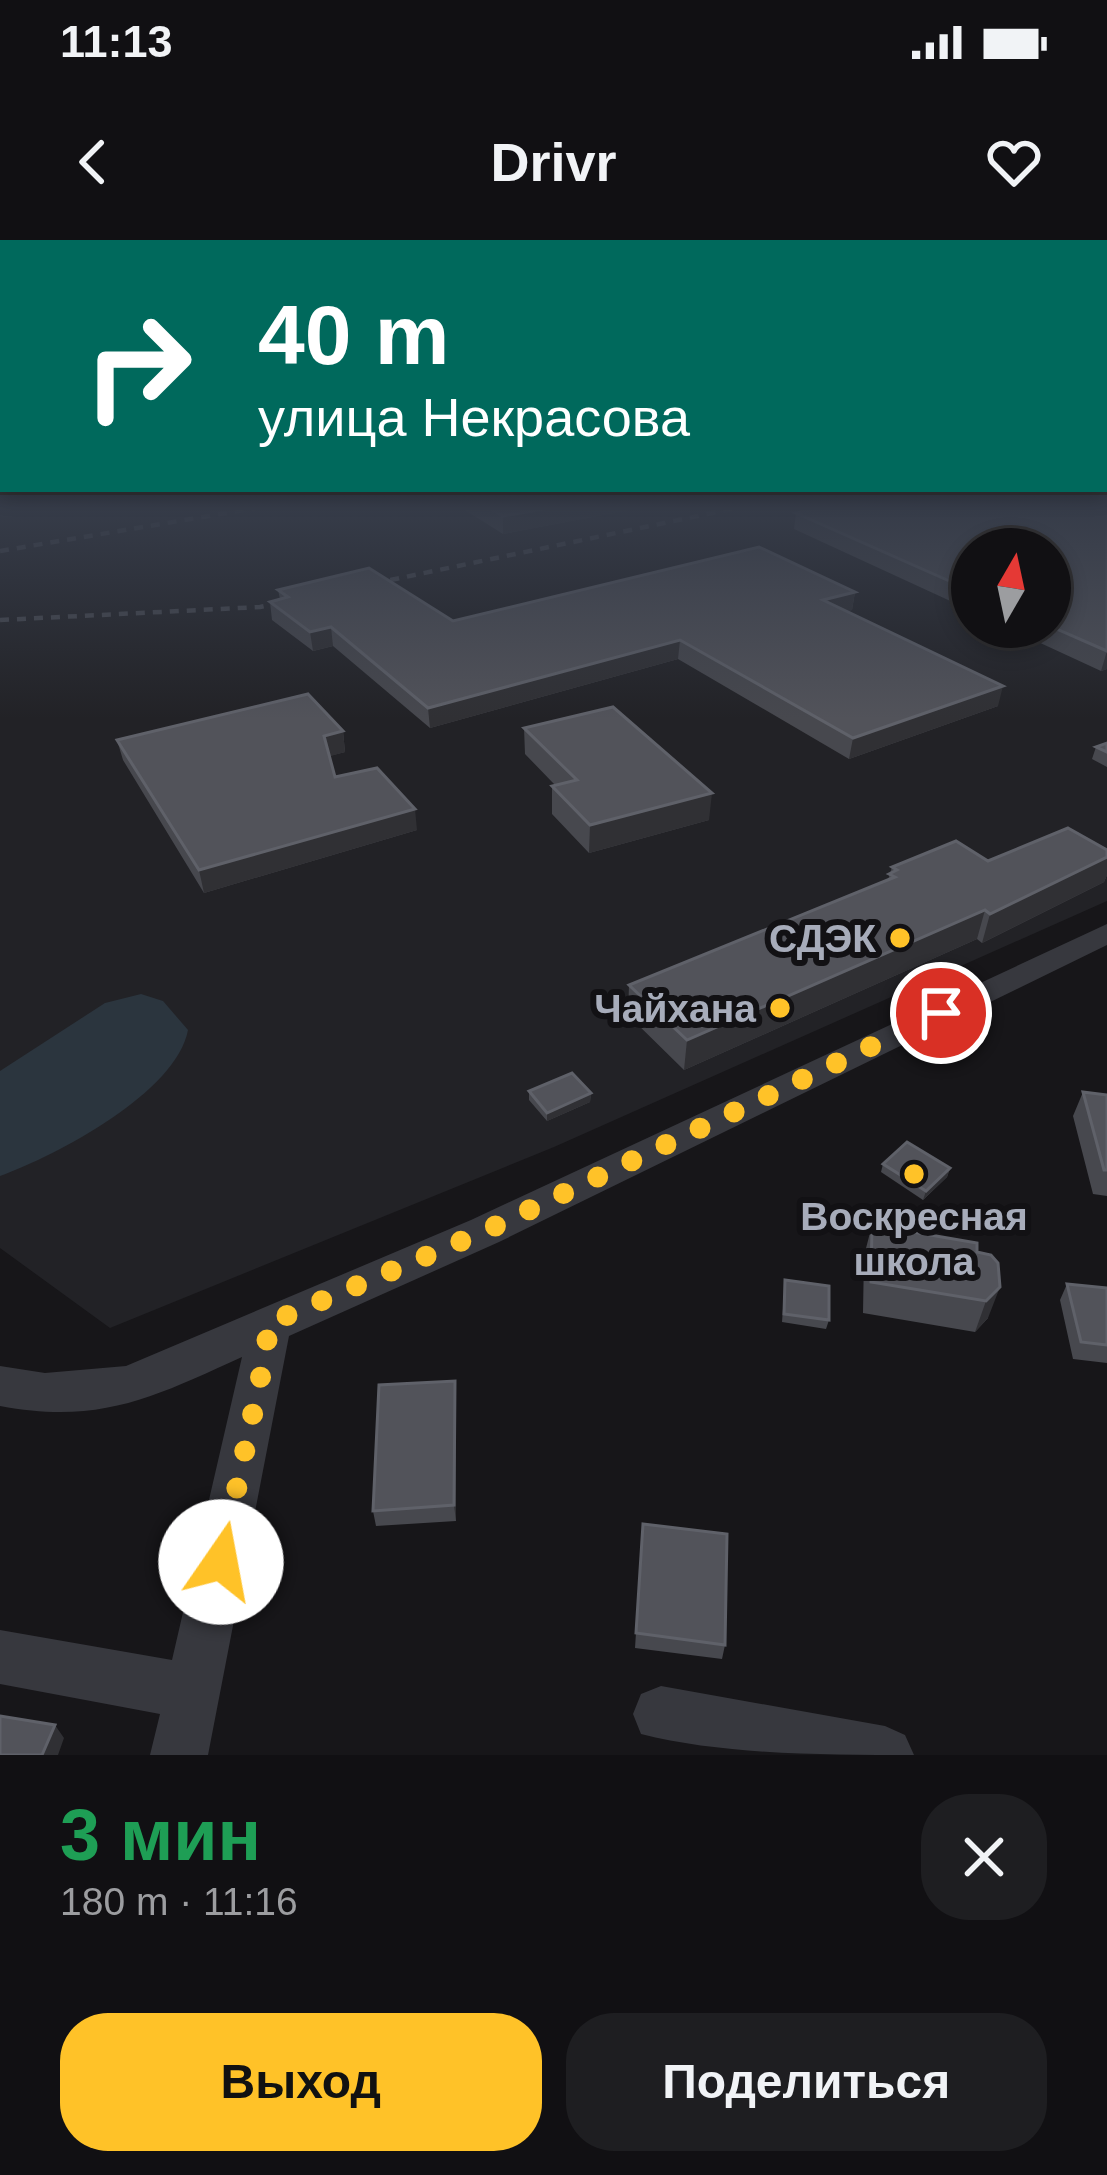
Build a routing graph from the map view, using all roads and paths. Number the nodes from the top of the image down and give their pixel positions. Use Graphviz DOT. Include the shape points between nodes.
graph roads {
  1 [pos="1107,934"];
  2 [pos="267,1324"];
  3 [pos="0,1385"];
  4 [pos="0,1657"];
  5 [pos="194,1692"];
  6 [pos="661,1714"];
  7 [pos="179,1755"];
  8 [pos="885,1755"];
  1 -- 2 [label="street" via="485,1231"];
  2 -- 3 [label="street" via="129,1386 45,1394"];
  2 -- 5 [label="street"];
  4 -- 5 [label="street"];
  5 -- 7 [label="street"];
  6 -- 8 [label="street"];
}
